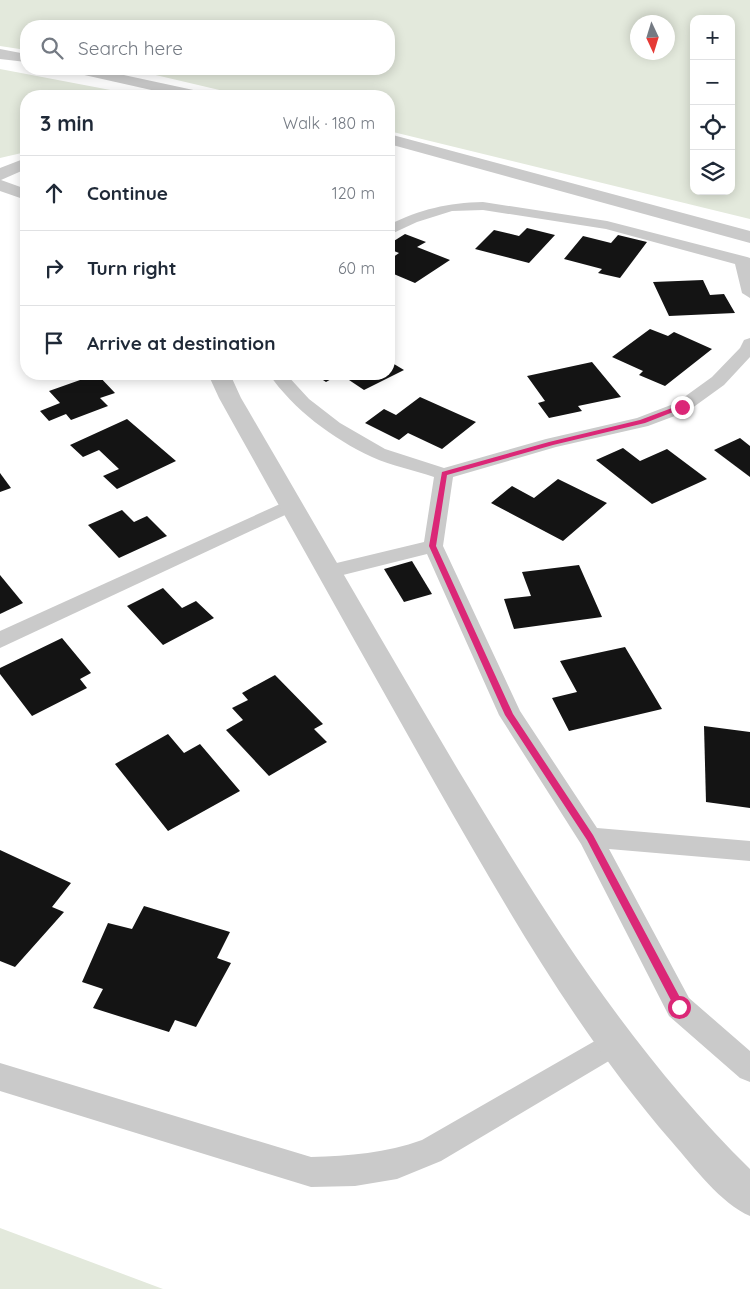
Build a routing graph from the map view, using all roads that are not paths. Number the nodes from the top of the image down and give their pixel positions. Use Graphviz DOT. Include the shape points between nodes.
graph roads {
  1 [pos="0,54"];
  2 [pos="20,57"];
  3 [pos="102,75"];
  4 [pos="166,90"];
  5 [pos="395,141"];
  6 [pos="20,166"];
  7 [pos="0,174"];
  8 [pos="0,185"];
  9 [pos="20,193"];
  10 [pos="395,228"];
  11 [pos="750,237"];
  12 [pos="746,262"];
  13 [pos="750,294"];
  14 [pos="750,343"];
  15 [pos="222,380"];
  16 [pos="282,380"];
  17 [pos="444,474"];
  18 [pos="291,505"];
  19 [pos="433,546"];
  20 [pos="327,572"];
  21 [pos="0,640"];
  22 [pos="590,837"];
  23 [pos="750,851"];
  24 [pos="614,1043"];
  25 [pos="750,1070"];
  26 [pos="0,1076"];
  27 [pos="750,1196"];
  1 -- 2 [label="street"];
  3 -- 4 [label="street"];
  5 -- 11 [label="street"];
  6 -- 7 [label="street"];
  8 -- 9 [label="street"];
  10 -- 12 [label="lane" via="451,207 483,206 606,225"];
  12 -- 13 [label="lane"];
  14 -- 17 [label="lane" via="718,381 682,407 642,422 552,443"];
  15 -- 18 [label="street"];
  16 -- 17 [label="lane" via="303,403 334,427 379,453"];
  17 -- 19 [label="lane"];
  18 -- 20 [label="street"];
  18 -- 21 [label="lane"];
  19 -- 20 [label="lane"];
  19 -- 22 [label="lane" via="510,715"];
  20 -- 24 [label="street" via="502,871"];
  22 -- 23 [label="lane"];
  22 -- 25 [label="lane" via="679,1007"];
  24 -- 26 [label="lane" via="431,1151 397,1164 355,1171 312,1172"];
  24 -- 27 [label="street" via="682,1126"];
}
